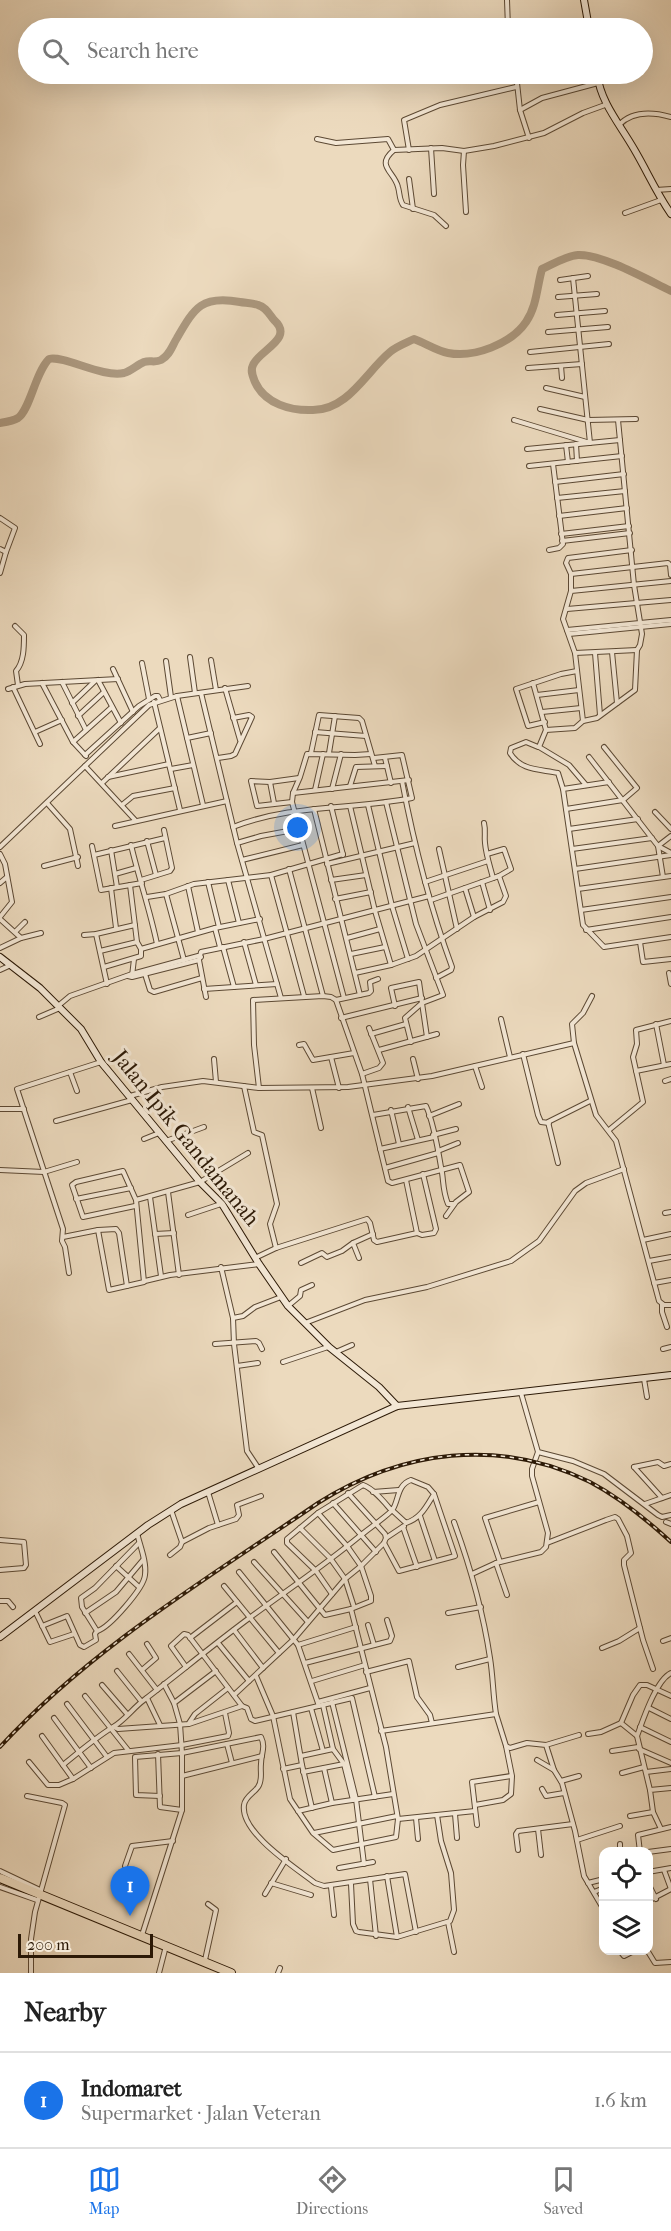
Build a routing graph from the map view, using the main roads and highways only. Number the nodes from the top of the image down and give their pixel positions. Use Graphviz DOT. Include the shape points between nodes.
graph roads {
  1 [pos="0,1878"];
  2 [pos="215,1970"];
  3 [pos="231,1973"];
  1 -- 2 [label="highway" via="205,1960"];
  2 -- 3 [label="highway"];
}
